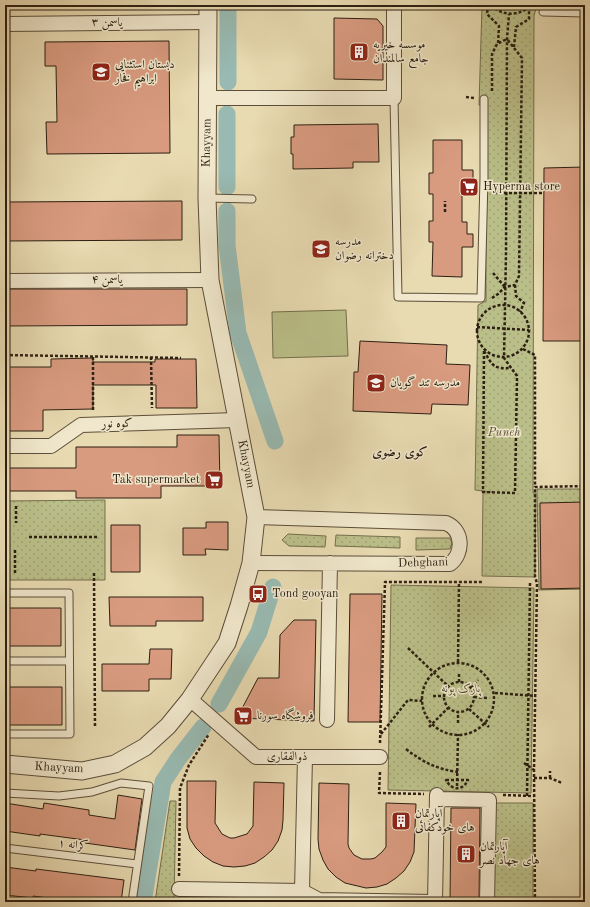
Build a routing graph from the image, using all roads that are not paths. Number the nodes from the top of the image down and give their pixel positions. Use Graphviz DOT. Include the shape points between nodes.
graph roads {
  1 [pos="208,5"];
  2 [pos="394,5"];
  3 [pos="543,12"];
  4 [pos="585,13"];
  5 [pos="208,22"];
  6 [pos="5,24"];
  7 [pos="208,98"];
  8 [pos="394,98"];
  9 [pos="484,99"];
  10 [pos="207,198"];
  11 [pos="252,199"];
  12 [pos="210,280"];
  13 [pos="5,281"];
  14 [pos="237,420"];
  15 [pos="5,446"];
  16 [pos="256,516"];
  17 [pos="251,563"];
  18 [pos="330,563"];
  19 [pos="5,593"];
  20 [pos="5,661"];
  21 [pos="69,661"];
  22 [pos="190,699"];
  23 [pos="327,720"];
  24 [pos="5,734"];
  25 [pos="305,757"];
  26 [pos="380,757"];
  27 [pos="5,764"];
  28 [pos="5,793"];
  29 [pos="5,848"];
  30 [pos="138,864"];
  31 [pos="179,889"];
  32 [pos="302,892"];
  33 [pos="132,902"];
  34 [pos="432,902"];
  35 [pos="435,902"];
  36 [pos="487,902"];
  1 -- 5 [label="street, Khayyam"];
  2 -- 8 [label="street"];
  3 -- 4 [label="lane"];
  5 -- 6 [label="street, یاسمن ۳"];
  5 -- 7 [label="street, Khayyam"];
  7 -- 8 [label="street"];
  7 -- 10 [label="street, Khayyam"];
  8 -- 9 [label="lane" via="398,297 481,298"];
  10 -- 11 [label="lane"];
  10 -- 12 [label="street, Khayyam"];
  12 -- 13 [label="street, یاسمن ۴"];
  12 -- 14 [label="street, Khayyam"];
  14 -- 15 [label="street, کوه نور" via="81,425 51,446"];
  14 -- 16 [label="street, Khayyam"];
  16 -- 17 [label="street, Khayyam"];
  16 -- 18 [label="street, Dehghani" via="446,523 457,531 460,543 458,555 450,564"];
  17 -- 18 [label="street, Dehghani"];
  17 -- 22 [label="street, Khayyam" via="227,643"];
  18 -- 23 [label="street"];
  19 -- 21 [label="lane" via="69,593"];
  20 -- 21 [label="lane"];
  21 -- 24 [label="lane" via="70,734"];
  22 -- 25 [label="street, ذوالفقاری" via="256,757"];
  22 -- 27 [label="street, Khayyam" via="168,726 145,747 115,764 82,770"];
  25 -- 26 [label="street, ذوالفقاری"];
  25 -- 32 [label="street"];
  28 -- 30 [label="lane" via="59,796 92,792 121,783 149,786"];
  29 -- 30 [label="lane, کرانه ۱"];
  30 -- 33 [label="lane"];
  31 -- 32 [label="street"];
  32 -- 34 [label="street" via="319,900"];
  35 -- 36 [label="street" via="437,797 489,800"];
}
